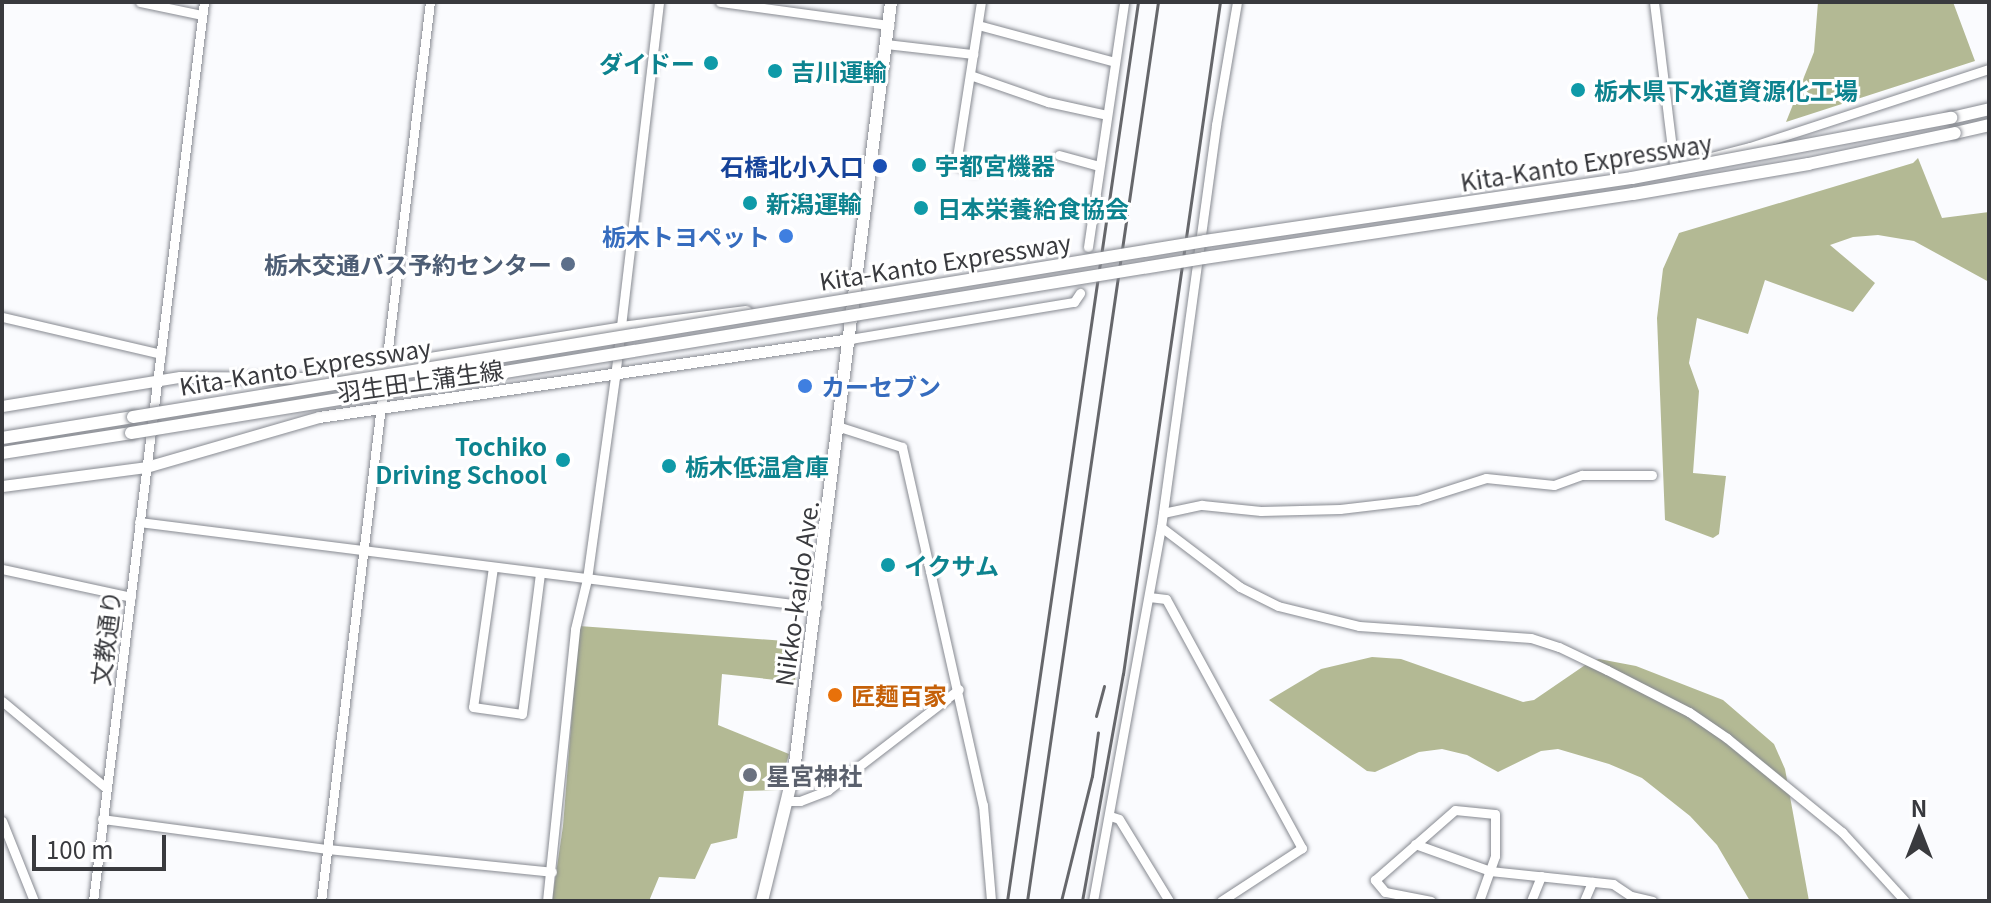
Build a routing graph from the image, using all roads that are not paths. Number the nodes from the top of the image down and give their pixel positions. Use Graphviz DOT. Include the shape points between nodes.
graph roads {
  1 [pos="140,2"];
  2 [pos="204,2"];
  3 [pos="430,2"];
  4 [pos="659,2"];
  5 [pos="720,2"];
  6 [pos="891,2"];
  7 [pos="981,2"];
  8 [pos="1124,2"];
  9 [pos="1237,2"];
  10 [pos="1654,2"];
  11 [pos="202,15"];
  12 [pos="889,25"];
  13 [pos="978,25"];
  14 [pos="886,44"];
  15 [pos="973,54"];
  16 [pos="1115,62"];
  17 [pos="1989,69"];
  18 [pos="970,75"];
  19 [pos="1989,109"];
  20 [pos="1107,115"];
  21 [pos="1989,125"];
  22 [pos="1059,155"];
  23 [pos="1099,166"];
  24 [pos="1674,166"];
  25 [pos="974,171"];
  26 [pos="1201,238"];
  27 [pos="1088,247"];
  28 [pos="1080,293"];
  29 [pos="856,297"];
  30 [pos="2,317"];
  31 [pos="621,327"];
  32 [pos="850,339"];
  33 [pos="161,354"];
  34 [pos="384,367"];
  35 [pos="616,373"];
  36 [pos="158,379"];
  37 [pos="2,406"];
  38 [pos="380,407"];
  39 [pos="840,427"];
  40 [pos="2,438"];
  41 [pos="2,453"];
  42 [pos="146,467"];
  43 [pos="1652,475"];
  44 [pos="2,486"];
  45 [pos="1163,513"];
  46 [pos="139,522"];
  47 [pos="1161,527"];
  48 [pos="363,550"];
  49 [pos="493,567"];
  50 [pos="2,569"];
  51 [pos="540,573"];
  52 [pos="587,579"];
  53 [pos="131,597"];
  54 [pos="1149,597"];
  55 [pos="817,607"];
  56 [pos="959,689"];
  57 [pos="2,701"];
  58 [pos="106,788"];
  59 [pos="788,801"];
  60 [pos="1110,816"];
  61 [pos="102,819"];
  62 [pos="2,821"];
  63 [pos="1415,844"];
  64 [pos="327,849"];
  65 [pos="1490,871"];
  66 [pos="552,872"];
  67 [pos="1541,876"];
  68 [pos="1592,882"];
  69 [pos="1630,899"];
  70 [pos="34,901"];
  71 [pos="93,901"];
  72 [pos="321,901"];
  73 [pos="547,901"];
  74 [pos="762,901"];
  75 [pos="991,901"];
  76 [pos="1093,901"];
  77 [pos="1169,901"];
  78 [pos="1221,901"];
  79 [pos="1431,901"];
  80 [pos="1479,901"];
  81 [pos="1531,901"];
  82 [pos="1584,901"];
  83 [pos="1652,901"];
  84 [pos="1905,901"];
  1 -- 11 [label="street"];
  2 -- 11 [label="street, 文教通り"];
  3 -- 34 [label="street"];
  4 -- 31 [label="street"];
  5 -- 12 [label="street"];
  6 -- 12 [label="highway, Nikko-kaido Ave."];
  7 -- 13 [label="street"];
  8 -- 16 [label="street"];
  9 -- 26 [label="street"];
  10 -- 24 [label="street"];
  11 -- 33 [label="street, 文教通り"];
  12 -- 14 [label="highway, Nikko-kaido Ave."];
  13 -- 15 [label="street"];
  13 -- 16 [label="street"];
  14 -- 15 [label="street"];
  14 -- 29 [label="highway, Nikko-kaido Ave."];
  15 -- 18 [label="street"];
  16 -- 20 [label="street"];
  17 -- 24 [label="street" via="1750,147"];
  18 -- 20 [label="street" via="1048,102"];
  18 -- 25 [label="street" via="956,164"];
  19 -- 40 [label="highway, Kita-Kanto Expressway, bridge" via="1657,174 1205,241"];
  20 -- 23 [label="street"];
  21 -- 41 [label="highway, Kita-Kanto Expressway, bridge" via="1633,194 1119,271"];
  22 -- 23 [label="street"];
  23 -- 27 [label="street"];
  24 -- 26 [label="street"];
  26 -- 45 [label="street"];
  28 -- 32 [label="street" via="1074,302"];
  29 -- 31 [label="main road, 羽生田上蒲生線"];
  29 -- 32 [label="highway, Nikko-kaido Ave."];
  30 -- 33 [label="street"];
  31 -- 34 [label="main road, 羽生田上蒲生線"];
  31 -- 35 [label="street"];
  32 -- 35 [label="main road, 羽生田上蒲生線"];
  32 -- 39 [label="highway, Nikko-kaido Ave."];
  33 -- 36 [label="street, 文教通り"];
  34 -- 36 [label="main road, 羽生田上蒲生線" via="304,378"];
  34 -- 38 [label="street"];
  35 -- 38 [label="main road, 羽生田上蒲生線"];
  35 -- 52 [label="street"];
  36 -- 37 [label="main road, 羽生田上蒲生線"];
  36 -- 42 [label="street, 文教通り"];
  38 -- 42 [label="main road, 羽生田上蒲生線" via="298,422"];
  38 -- 48 [label="street"];
  39 -- 55 [label="highway, Nikko-kaido Ave."];
  39 -- 56 [label="street" via="902,447"];
  42 -- 44 [label="main road, 羽生田上蒲生線"];
  42 -- 46 [label="street, 文教通り"];
  43 -- 45 [label="street" via="1582,475 1554,485 1486,478 1417,500 1340,509 1261,511 1202,505"];
  45 -- 47 [label="street"];
  46 -- 48 [label="street"];
  46 -- 53 [label="street, 文教通り"];
  47 -- 54 [label="street"];
  47 -- 84 [label="street" via="1240,587 1278,606 1359,626 1531,638 1607,670 1727,738 1842,832"];
  48 -- 49 [label="street"];
  48 -- 64 [label="street"];
  49 -- 51 [label="street"];
  49 -- 51 [label="street" via="473,707 522,714"];
  50 -- 53 [label="street"];
  51 -- 52 [label="street"];
  52 -- 55 [label="street"];
  52 -- 66 [label="street" via="575,629"];
  53 -- 58 [label="street, 文教通り"];
  54 -- 60 [label="street"];
  54 -- 78 [label="street" via="1166,599 1302,848"];
  55 -- 59 [label="highway, Nikko-kaido Ave."];
  56 -- 59 [label="street" via="828,790"];
  56 -- 75 [label="street" via="983,805"];
  57 -- 58 [label="street"];
  58 -- 61 [label="street, 文教通り"];
  59 -- 74 [label="highway, Nikko-kaido Ave."];
  60 -- 76 [label="street"];
  60 -- 77 [label="street" via="1119,819"];
  61 -- 64 [label="street"];
  61 -- 71 [label="street, 文教通り"];
  62 -- 70 [label="street"];
  63 -- 65 [label="street"];
  63 -- 65 [label="street" via="1455,810 1495,814"];
  63 -- 79 [label="street" via="1375,880 1385,892"];
  64 -- 66 [label="street"];
  64 -- 72 [label="street"];
  65 -- 67 [label="street"];
  65 -- 80 [label="street"];
  66 -- 73 [label="street"];
  67 -- 68 [label="street"];
  67 -- 81 [label="street"];
  68 -- 69 [label="street" via="1613,884"];
  68 -- 82 [label="street"];
  69 -- 83 [label="street"];
}
